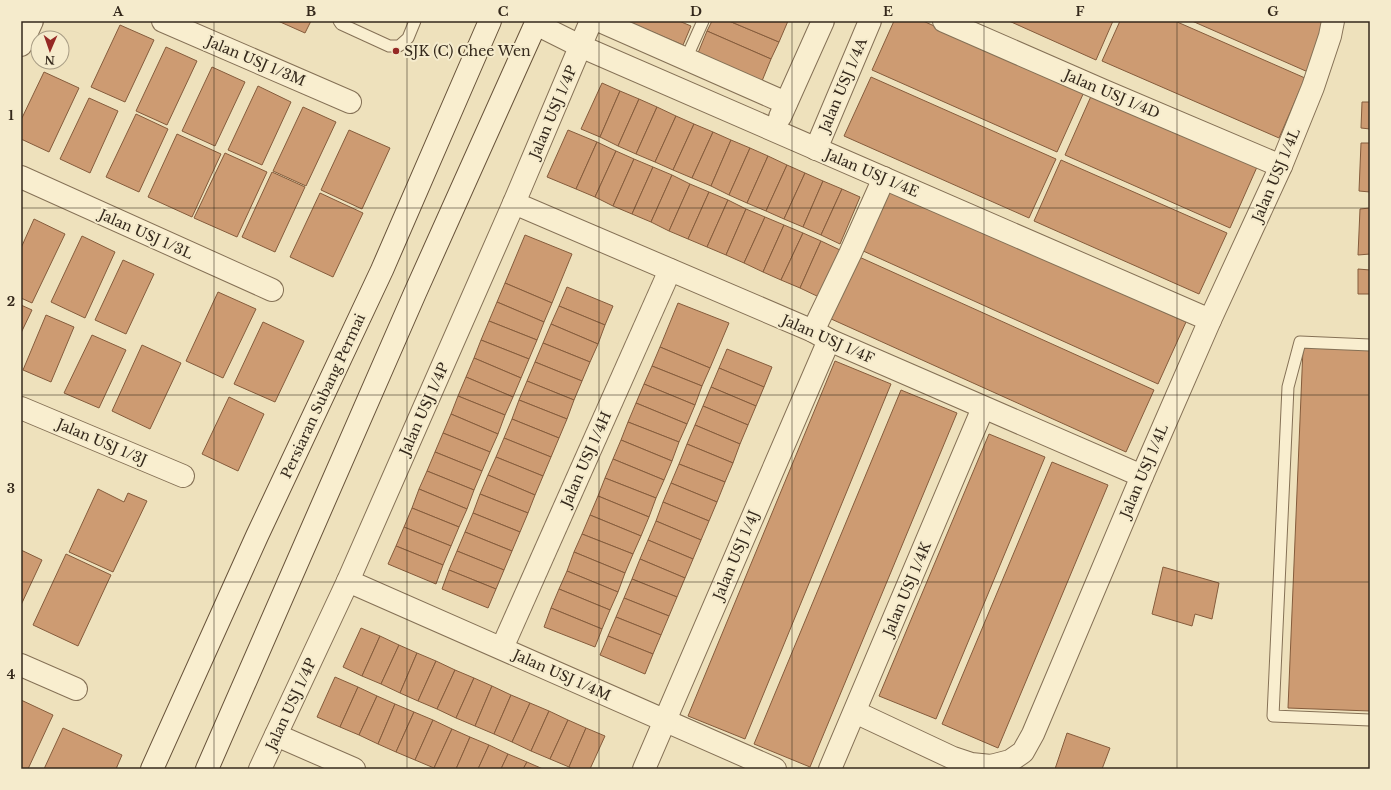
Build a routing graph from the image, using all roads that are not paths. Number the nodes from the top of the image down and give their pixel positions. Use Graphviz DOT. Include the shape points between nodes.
graph roads {
  1 [pos="32,21"];
  2 [pos="163,21"];
  3 [pos="339,21"];
  4 [pos="415,21"];
  5 [pos="490,21"];
  6 [pos="591,21"];
  7 [pos="600,21"];
  8 [pos="703,21"];
  9 [pos="823,21"];
  10 [pos="870,21"];
  11 [pos="944,21"];
  12 [pos="1333,21"];
  13 [pos="536,22"];
  14 [pos="21,45"];
  15 [pos="580,46"];
  16 [pos="686,59"];
  17 [pos="350,102"];
  18 [pos="786,103"];
  19 [pos="774,131"];
  20 [pos="816,149"];
  21 [pos="1281,166"];
  22 [pos="21,177"];
  23 [pos="884,178"];
  24 [pos="514,203"];
  25 [pos="670,270"];
  26 [pos="272,290"];
  27 [pos="1210,320"];
  28 [pos="821,336"];
  29 [pos="1370,345"];
  30 [pos="21,408"];
  31 [pos="983,408"];
  32 [pos="183,476"];
  33 [pos="1142,476"];
  34 [pos="348,581"];
  35 [pos="502,648"];
  36 [pos="21,665"];
  37 [pos="76,689"];
  38 [pos="855,712"];
  39 [pos="665,720"];
  40 [pos="1370,720"];
  41 [pos="276,735"];
  42 [pos="152,769"];
  43 [pos="207,769"];
  44 [pos="260,769"];
  45 [pos="354,769"];
  46 [pos="644,769"];
  47 [pos="775,769"];
  48 [pos="830,769"];
  1 -- 14 [label="street"];
  2 -- 17 [label="street, Jalan USJ 1/3M"];
  3 -- 4 [label="lane" via="389,46 399,46 408,38"];
  5 -- 42 [label="street, Persiaran Subang Permai" via="382,270 256,536"];
  6 -- 15 [label="street, Jalan USJ 1/4P"];
  7 -- 16 [label="street"];
  8 -- 16 [label="lane"];
  9 -- 18 [label="street"];
  10 -- 20 [label="street, Jalan USJ 1/4A"];
  11 -- 21 [label="street, Jalan USJ 1/4D"];
  12 -- 21 [label="street, Jalan USJ 1/4L" via="1313,87"];
  13 -- 15 [label="street, Jalan USJ 1/4E"];
  13 -- 43 [label="street"];
  15 -- 19 [label="street, Jalan USJ 1/4E"];
  15 -- 24 [label="street, Jalan USJ 1/4P"];
  16 -- 18 [label="street"];
  18 -- 19 [label="street"];
  19 -- 20 [label="street, Jalan USJ 1/4E"];
  20 -- 23 [label="street, Jalan USJ 1/4E"];
  21 -- 27 [label="street, Jalan USJ 1/4L"];
  22 -- 26 [label="street, Jalan USJ 1/3L"];
  23 -- 27 [label="street, Jalan USJ 1/4E"];
  23 -- 28 [label="street, Jalan USJ 1/4J" via="850,254"];
  24 -- 25 [label="street, Jalan USJ 1/4F"];
  24 -- 34 [label="street, Jalan USJ 1/4P"];
  25 -- 28 [label="street, Jalan USJ 1/4F"];
  25 -- 35 [label="street, Jalan USJ 1/4H"];
  27 -- 33 [label="street, Jalan USJ 1/4L"];
  28 -- 31 [label="street, Jalan USJ 1/4F"];
  28 -- 39 [label="street, Jalan USJ 1/4J"];
  29 -- 40 [label="lane" via="1300,342 1288,387 1273,716"];
  30 -- 32 [label="street, Jalan USJ 1/3J"];
  31 -- 33 [label="street, Jalan USJ 1/4F"];
  31 -- 38 [label="street, Jalan USJ 1/4K"];
  33 -- 38 [label="street, Jalan USJ 1/4L" via="1033,734 1023,752 1010,761 990,766 971,764"];
  34 -- 35 [label="street, Jalan USJ 1/4M"];
  34 -- 41 [label="street, Jalan USJ 1/4P"];
  35 -- 39 [label="street, Jalan USJ 1/4M"];
  36 -- 37 [label="street"];
  38 -- 48 [label="street, Jalan USJ 1/4K"];
  39 -- 46 [label="street, Jalan USJ 1/4J"];
  39 -- 47 [label="street, Jalan USJ 1/4M"];
  41 -- 44 [label="street, Jalan USJ 1/4P"];
  41 -- 45 [label="street"];
}
